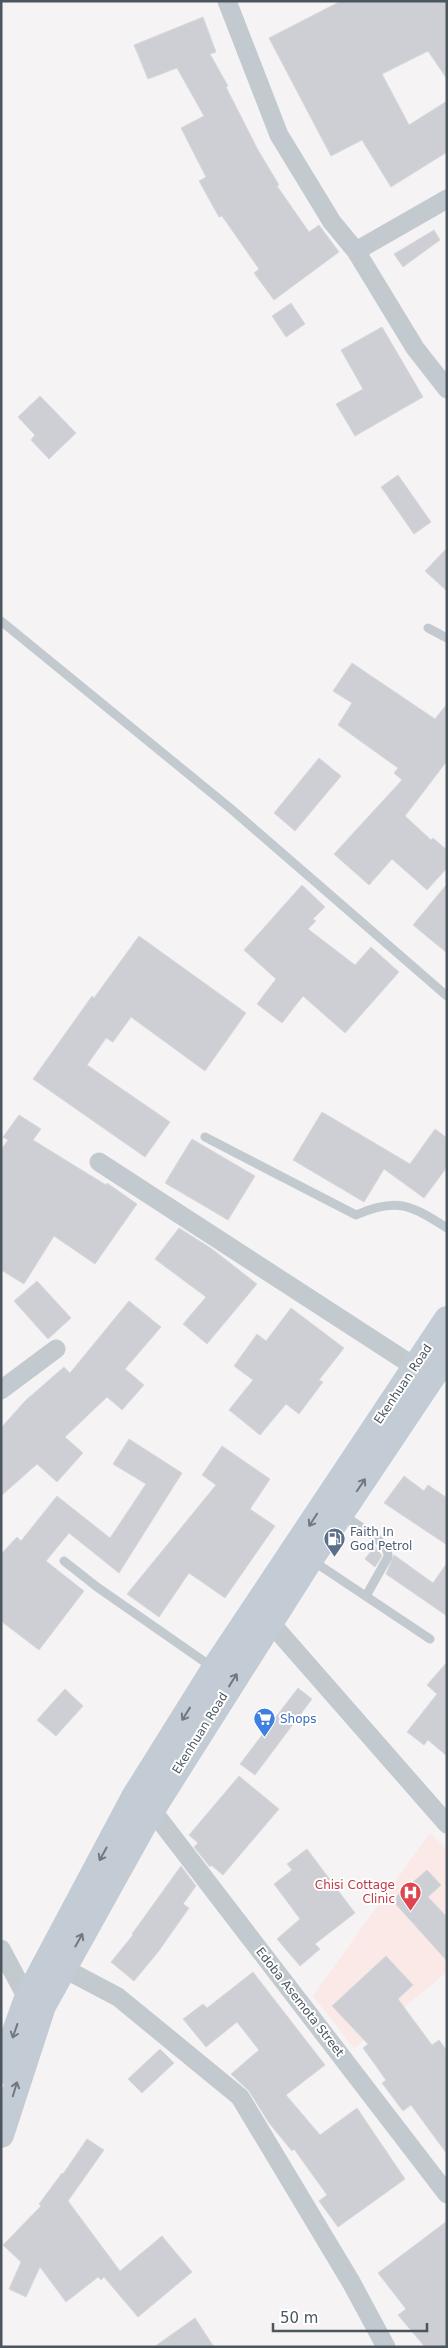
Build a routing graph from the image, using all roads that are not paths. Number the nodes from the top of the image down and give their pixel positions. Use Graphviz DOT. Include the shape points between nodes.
graph roads {
  1 [pos="227,1"];
  2 [pos="447,199"];
  3 [pos="356,251"];
  4 [pos="447,389"];
  5 [pos="1,621"];
  6 [pos="428,628"];
  7 [pos="447,638"];
  8 [pos="447,996"];
  9 [pos="205,1137"];
  10 [pos="99,1162"];
  11 [pos="447,1228"];
  12 [pos="447,1319"];
  13 [pos="56,1350"];
  14 [pos="447,1355"];
  15 [pos="414,1367"];
  16 [pos="1,1390"];
  17 [pos="342,1514"];
  18 [pos="310,1560"];
  19 [pos="64,1561"];
  20 [pos="366,1596"];
  21 [pos="270,1622"];
  22 [pos="430,1639"];
  23 [pos="214,1669"];
  24 [pos="152,1810"];
  25 [pos="446,1820"];
  26 [pos="1,1949"];
  27 [pos="63,1968"];
  28 [pos="27,1998"];
  29 [pos="1,2071"];
  30 [pos="1,2135"];
  31 [pos="447,2194"];
  32 [pos="386,2347"];
  1 -- 3 [label="street" via="279,134 332,222"];
  2 -- 3 [label="street"];
  3 -- 4 [label="street" via="415,348"];
  5 -- 8 [label="lane" via="230,808"];
  6 -- 7 [label="lane"];
  9 -- 11 [label="lane" via="356,1215 388,1204 427,1214"];
  10 -- 15 [label="street"];
  12 -- 15 [label="main road, Ekenhuan Road"];
  13 -- 16 [label="street"];
  17 -- 14 [label="main road, Ekenhuan Road, one-way"];
  15 -- 23 [label="main road, Ekenhuan Road, one-way"];
  17 -- 18 [label="main road, Ekenhuan Road"];
  17 -- 20 [label="lane" via="389,1552"];
  18 -- 20 [label="lane"];
  18 -- 21 [label="main road, Ekenhuan Road"];
  19 -- 23 [label="lane"];
  20 -- 22 [label="lane"];
  24 -- 21 [label="main road, Ekenhuan Road, one-way"];
  21 -- 25 [label="street"];
  23 -- 28 [label="main road, Ekenhuan Road, one-way" via="134,1797"];
  27 -- 24 [label="main road, Ekenhuan Road, one-way"];
  24 -- 31 [label="street, Edoba Asemota Street"];
  26 -- 28 [label="street"];
  30 -- 27 [label="main road, Ekenhuan Road, one-way" via="33,2032"];
  27 -- 32 [label="street" via="118,1997 240,2097 352,2282"];
  28 -- 29 [label="main road, Ekenhuan Road, one-way"];
}
